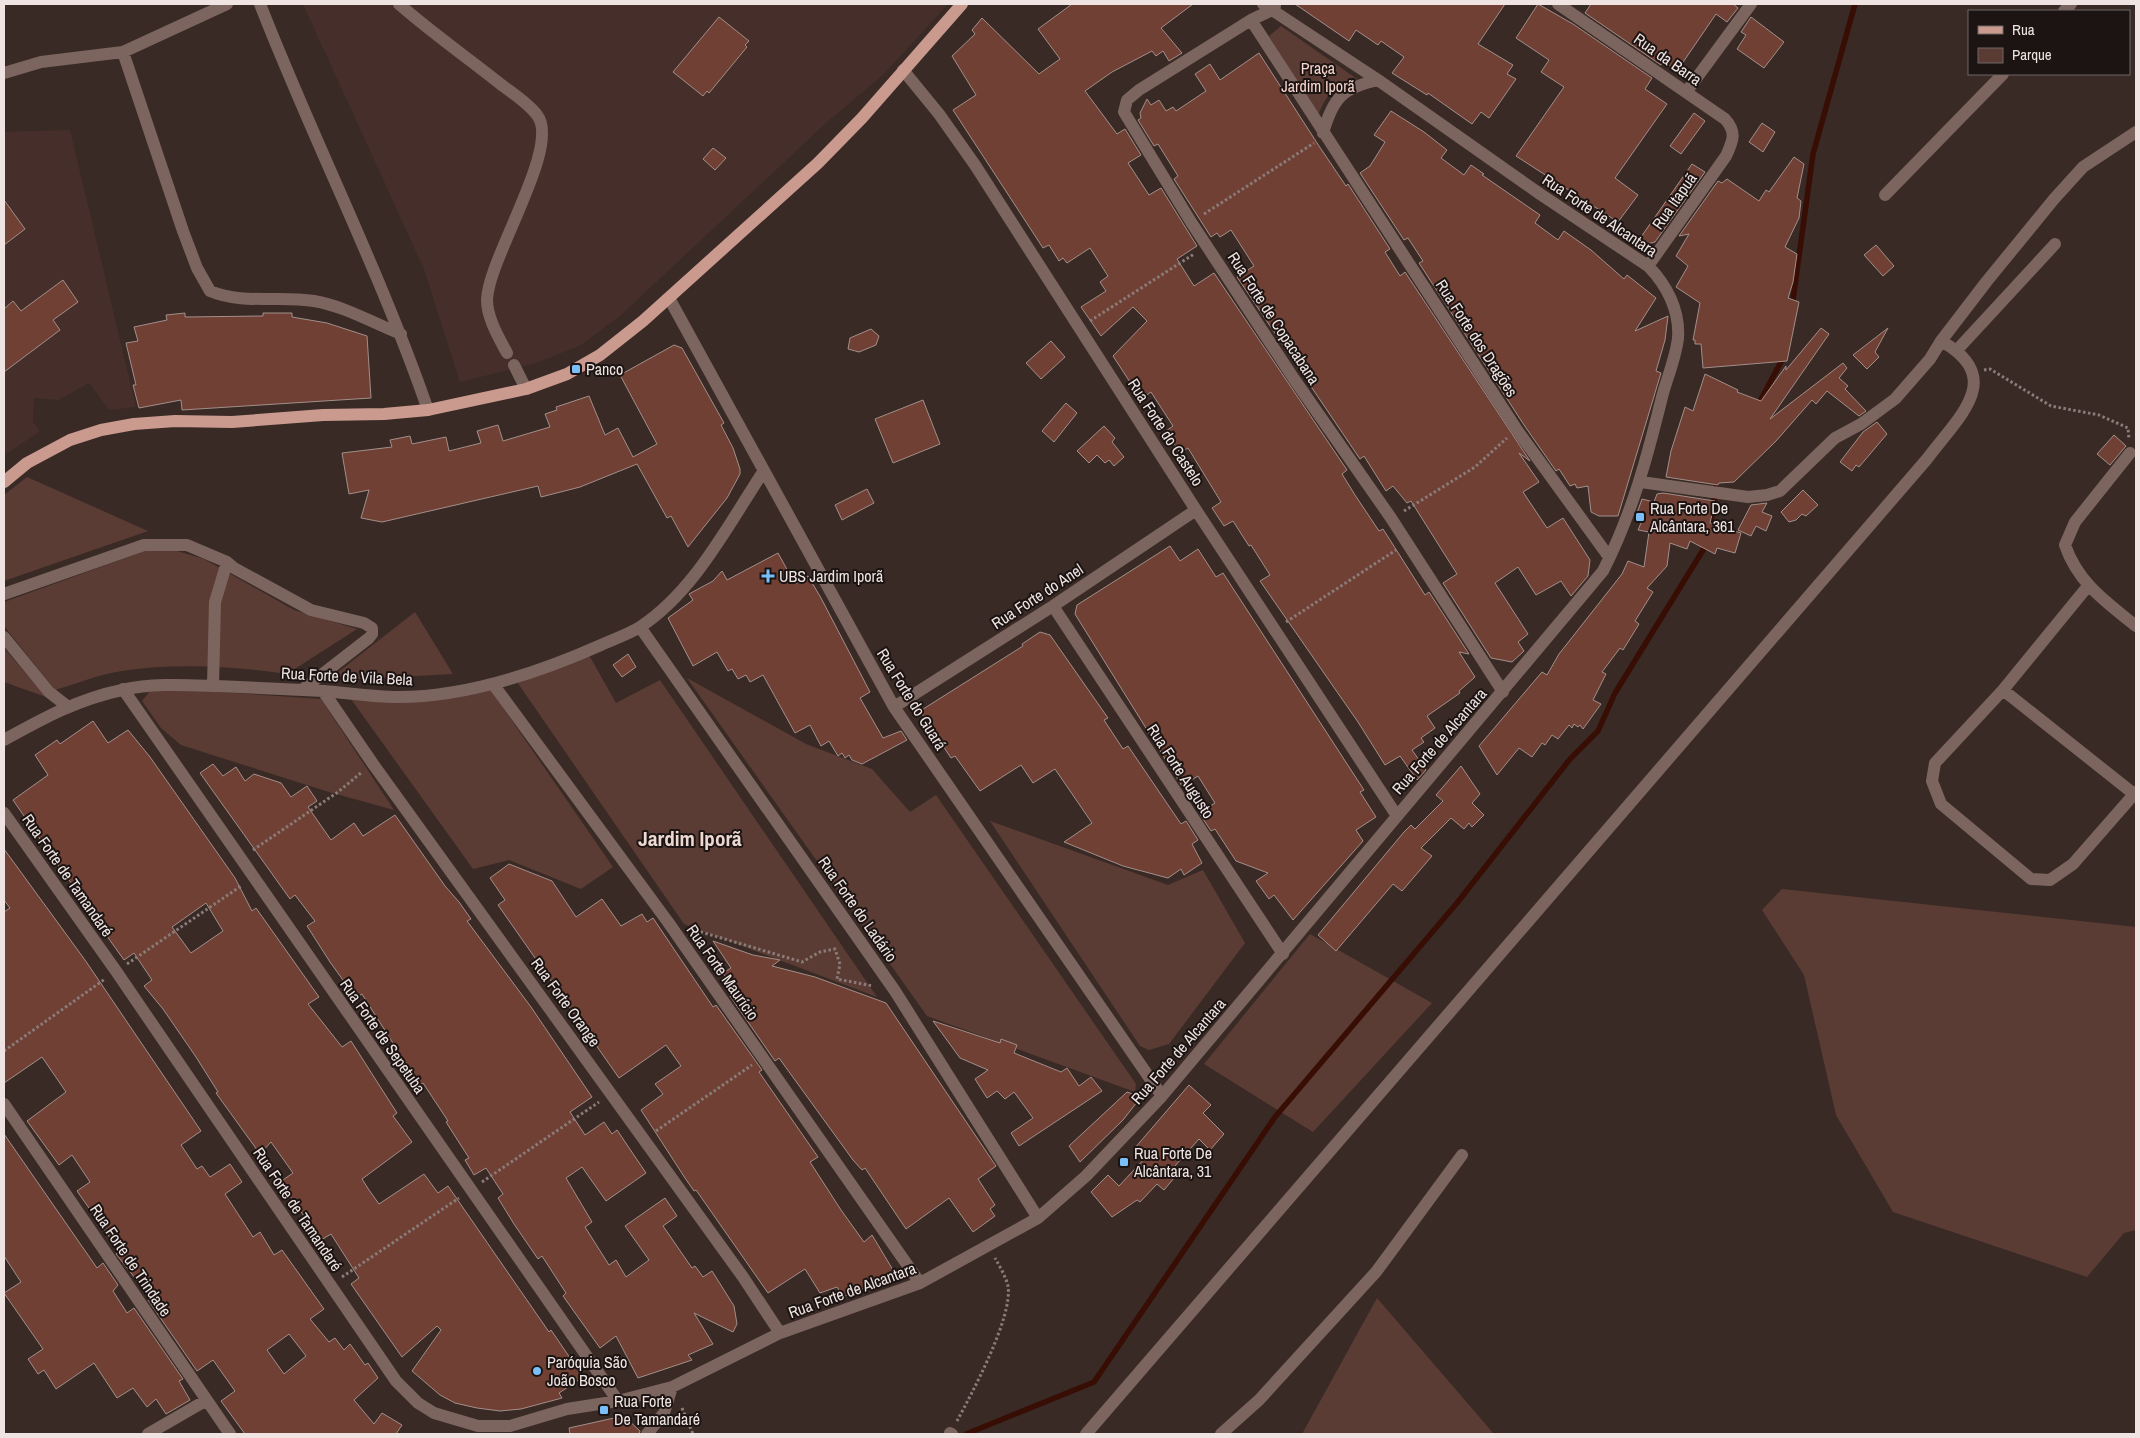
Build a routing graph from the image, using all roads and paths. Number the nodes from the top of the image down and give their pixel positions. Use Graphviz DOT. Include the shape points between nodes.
graph roads {
  1 [pos="226,4"];
  2 [pos="260,4"];
  3 [pos="399,4"];
  4 [pos="962,4"];
  5 [pos="1558,4"];
  6 [pos="1751,4"];
  7 [pos="1271,6"];
  8 [pos="1250,20"];
  9 [pos="123,52"];
  10 [pos="903,70"];
  11 [pos="4,73"];
  12 [pos="2002,75"];
  13 [pos="1378,80"];
  14 [pos="1687,91"];
  15 [pos="2136,132"];
  16 [pos="1323,133"];
  17 [pos="1726,156"];
  18 [pos="1885,195"];
  19 [pos="1191,222"];
  20 [pos="2055,244"];
  21 [pos="1207,245"];
  22 [pos="1648,266"];
  23 [pos="669,298"];
  24 [pos="1080,327"];
  25 [pos="401,334"];
  26 [pos="1941,341"];
  27 [pos="1957,350"];
  28 [pos="507,353"];
  29 [pos="514,365"];
  30 [pos="1974,371"];
  31 [pos="526,388"];
  32 [pos="428,410"];
  33 [pos="1517,430"];
  34 [pos="2134,452"];
  35 [pos="763,472"];
  36 [pos="4,482"];
  37 [pos="1641,482"];
  38 [pos="1196,510"];
  39 [pos="1392,518"];
  40 [pos="1406,542"];
  41 [pos="1610,557"];
  42 [pos="227,562"];
  43 [pos="2088,586"];
  44 [pos="4,594"];
  45 [pos="1053,606"];
  46 [pos="2136,626"];
  47 [pos="640,627"];
  48 [pos="1275,629"];
  49 [pos="4,637"];
  50 [pos="493,684"];
  51 [pos="213,686"];
  52 [pos="123,689"];
  53 [pos="302,690"];
  54 [pos="2003,690"];
  55 [pos="323,691"];
  56 [pos="1503,692"];
  57 [pos="67,706"];
  58 [pos="894,707"];
  59 [pos="4,740"];
  60 [pos="373,764"];
  61 [pos="2135,793"];
  62 [pos="4,814"];
  63 [pos="1397,816"];
  64 [pos="240,858"];
  65 [pos="668,922"];
  66 [pos="1283,954"];
  67 [pos="895,991"];
  68 [pos="763,1057"];
  69 [pos="1162,1096"];
  70 [pos="4,1104"];
  71 [pos="644,1139"];
  72 [pos="1462,1155"];
  73 [pos="1038,1218"];
  74 [pos="989,1246"];
  75 [pos="920,1283"];
  76 [pos="780,1333"];
  77 [pos="672,1387"];
  78 [pos="205,1401"];
  79 [pos="618,1401"];
  80 [pos="148,1434"];
  81 [pos="230,1434"];
  82 [pos="647,1434"];
  83 [pos="951,1434"];
  84 [pos="1086,1434"];
  85 [pos="1221,1434"];
  1 -- 9 [label="street"];
  2 -- 25 [label="street" via="308,123"];
  3 -- 28 [label="street" via="514,94 537,114 542,124 544,136 534,170 491,280 487,301 491,319"];
  4 -- 10 [label="main road"];
  5 -- 14 [label="street, Rua da Barra"];
  6 -- 14 [label="street"];
  7 -- 8 [label="street, Rua Forte de Copacabana"];
  7 -- 13 [label="street, Rua Forte de Alcantara"];
  8 -- 16 [label="street, Rua Forte dos Dragões"];
  8 -- 19 [label="street, Rua Forte de Copacabana" via="1139,90 1124,106 1135,133"];
  9 -- 11 [label="street" via="41,62"];
  9 -- 25 [label="street" via="183,231 210,291 232,298 315,301"];
  10 -- 23 [label="main road" via="818,163"];
  10 -- 24 [label="street, Rua Forte do Castelo" via="975,165"];
  12 -- 18 [label="street"];
  13 -- 16 [label="street" via="1358,84 1344,92 1330,109"];
  13 -- 22 [label="street, Rua Forte de Alcantara"];
  14 -- 17 [label="street, Rua da Barra" via="1730,125 1734,132 1733,142"];
  15 -- 26 [label="street" via="2083,167 2023,236"];
  16 -- 19 [label="path" via="1316,142"];
  16 -- 33 [label="street, Rua Forte dos Dragões"];
  17 -- 22 [label="street, Rua Itapuã"];
  19 -- 21 [label="street, Rua Forte de Copacabana"];
  20 -- 27 [label="street"];
  21 -- 24 [label="path"];
  21 -- 39 [label="street, Rua Forte de Copacabana" via="1294,379"];
  22 -- 37 [label="street, Rua Forte de Alcantara" via="1658,276 1675,308 1678,338"];
  23 -- 31 [label="main road" via="600,355 567,374"];
  23 -- 35 [label="street, Rua Forte do Guará"];
  24 -- 38 [label="street, Rua Forte do Castelo"];
  25 -- 32 [label="street"];
  26 -- 27 [label="street"];
  26 -- 37 [label="street" via="1930,359 1895,399 1835,438 1780,490 1767,496 1748,497"];
  27 -- 30 [label="street"];
  29 -- 31 [label="street"];
  30 -- 34 [label="path" via="1990,369 2051,406 2099,414 2128,428"];
  30 -- 84 [label="street" via="1975,388 1964,410 1927,459"];
  31 -- 32 [label="main road"];
  32 -- 36 [label="main road" via="232,422 134,424 70,440 27,463"];
  33 -- 39 [label="path" via="1475,467"];
  33 -- 41 [label="street, Rua Forte dos Dragões"];
  34 -- 43 [label="street" via="2069,532 2065,545"];
  35 -- 47 [label="street, Rua Forte de Vila Bela" via="690,580"];
  35 -- 58 [label="street, Rua Forte do Guará"];
  37 -- 41 [label="street, Rua Forte de Alcantara"];
  38 -- 45 [label="street, Rua Forte do Anel"];
  38 -- 48 [label="street, Rua Forte do Castelo"];
  39 -- 40 [label="street, Rua Forte de Copacabana"];
  40 -- 48 [label="path"];
  40 -- 56 [label="street, Rua Forte de Copacabana"];
  41 -- 56 [label="street, Rua Forte de Alcantara" via="1598,577"];
  42 -- 44 [label="street" via="187,545 144,545"];
  42 -- 51 [label="street" via="215,602"];
  42 -- 53 [label="street" via="311,610 364,623 372,628 369,638"];
  43 -- 46 [label="street"];
  43 -- 54 [label="street"];
  45 -- 58 [label="street, Rua Forte do Anel"];
  45 -- 66 [label="street, Rua Forte Augusto"];
  47 -- 50 [label="street, Rua Forte de Vila Bela" via="586,651"];
  47 -- 67 [label="street, Rua Forte do Ladário"];
  48 -- 63 [label="street, Rua Forte do Castelo"];
  49 -- 57 [label="street" via="49,692"];
  50 -- 55 [label="street, Rua Forte de Vila Bela" via="442,694 397,697"];
  50 -- 65 [label="street, Rua Forte Maurício"];
  51 -- 52 [label="street, Rua Forte de Vila Bela" via="168,684"];
  51 -- 53 [label="street, Rua Forte de Vila Bela"];
  52 -- 57 [label="street, Rua Forte de Vila Bela"];
  52 -- 64 [label="street, Rua Forte de Sepetuba"];
  53 -- 55 [label="street, Rua Forte de Vila Bela"];
  54 -- 61 [label="street"];
  54 -- 61 [label="street" via="1935,763 1932,781 1941,804 2031,879 2050,880 2073,864"];
  55 -- 60 [label="street, Rua Forte Orange"];
  56 -- 63 [label="street, Rua Forte de Alcantara"];
  57 -- 59 [label="street, Rua Forte de Vila Bela"];
  58 -- 69 [label="street, Rua Forte do Guará"];
  60 -- 64 [label="path" via="338,792"];
  60 -- 71 [label="street, Rua Forte Orange"];
  62 -- 79 [label="street, Rua Forte de Tamandaré" via="116,971 396,1382 434,1413 478,1426 510,1426 567,1409"];
  63 -- 66 [label="street, Rua Forte de Alcantara"];
  64 -- 79 [label="street, Rua Forte de Sepetuba"];
  65 -- 67 [label="path" via="802,962 820,952 835,949 840,964 837,979"];
  65 -- 68 [label="street, Rua Forte Maurício"];
  66 -- 69 [label="street, Rua Forte de Alcantara"];
  67 -- 73 [label="street, Rua Forte do Ladário"];
  68 -- 71 [label="path"];
  68 -- 75 [label="street, Rua Forte Maurício"];
  69 -- 73 [label="street, Rua Forte de Alcantara" via="1086,1176"];
  70 -- 78 [label="street, Rua Forte de Trindade" via="90,1226"];
  71 -- 76 [label="street, Rua Forte Orange"];
  72 -- 85 [label="street" via="1376,1272 1259,1400"];
  73 -- 74 [label="street, Rua Forte de Alcantara"];
  74 -- 75 [label="street, Rua Forte de Alcantara"];
  74 -- 83 [label="path" via="1008,1285 1007,1305 975,1388"];
  75 -- 76 [label="street, Rua Forte de Alcantara"];
  76 -- 77 [label="street, Rua Forte de Alcantara"];
  77 -- 79 [label="street, Rua Forte de Tamandaré"];
  77 -- 82 [label="street" via="664,1413"];
  78 -- 80 [label="street"];
  78 -- 81 [label="street, Rua Forte de Trindade"];
}
